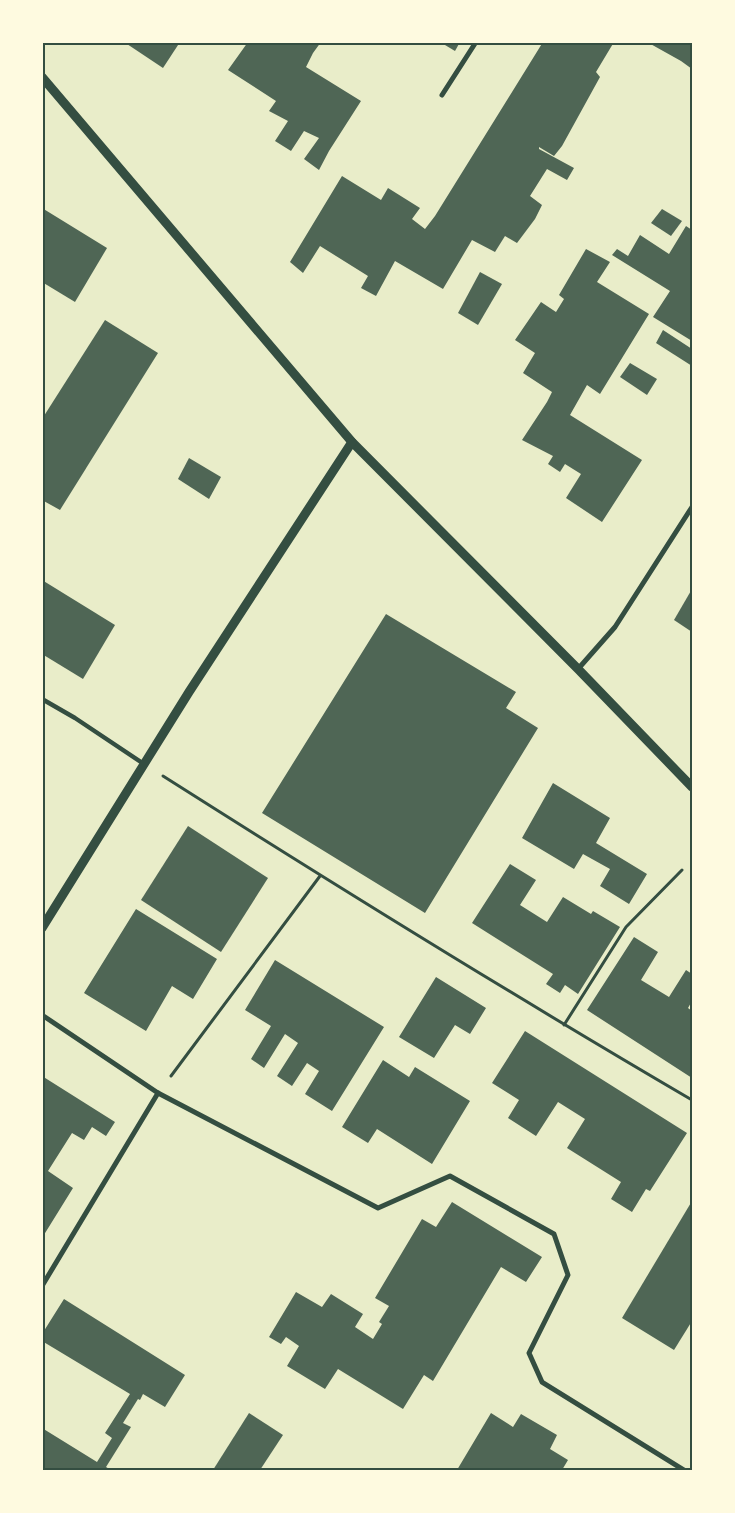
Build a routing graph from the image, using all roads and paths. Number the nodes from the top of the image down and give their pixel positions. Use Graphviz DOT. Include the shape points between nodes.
graph roads {
  1 [pos="476,42"];
  2 [pos="42,77"];
  3 [pos="442,94"];
  4 [pos="352,442"];
  5 [pos="692,507"];
  6 [pos="578,669"];
  7 [pos="42,699"];
  8 [pos="144,764"];
  9 [pos="692,787"];
  10 [pos="682,870"];
  11 [pos="320,876"];
  12 [pos="42,928"];
  13 [pos="42,1015"];
  14 [pos="564,1026"];
  15 [pos="158,1094"];
  16 [pos="692,1100"];
  17 [pos="42,1286"];
  18 [pos="684,1470"];
  1 -- 3 [label="street"];
  2 -- 4 [label="street"];
  4 -- 6 [label="street"];
  4 -- 8 [label="street"];
  5 -- 6 [label="street" via="615,627"];
  6 -- 9 [label="street"];
  7 -- 8 [label="street"];
  8 -- 11 [label="path"];
  8 -- 12 [label="street"];
  10 -- 14 [label="path" via="626,927"];
  11 -- 14 [label="path"];
  11 -- 15 [label="path"];
  13 -- 15 [label="street"];
  14 -- 16 [label="path"];
  15 -- 17 [label="street"];
  15 -- 18 [label="street" via="378,1208 450,1176 554,1234 568,1275 529,1353 542,1382"];
}
